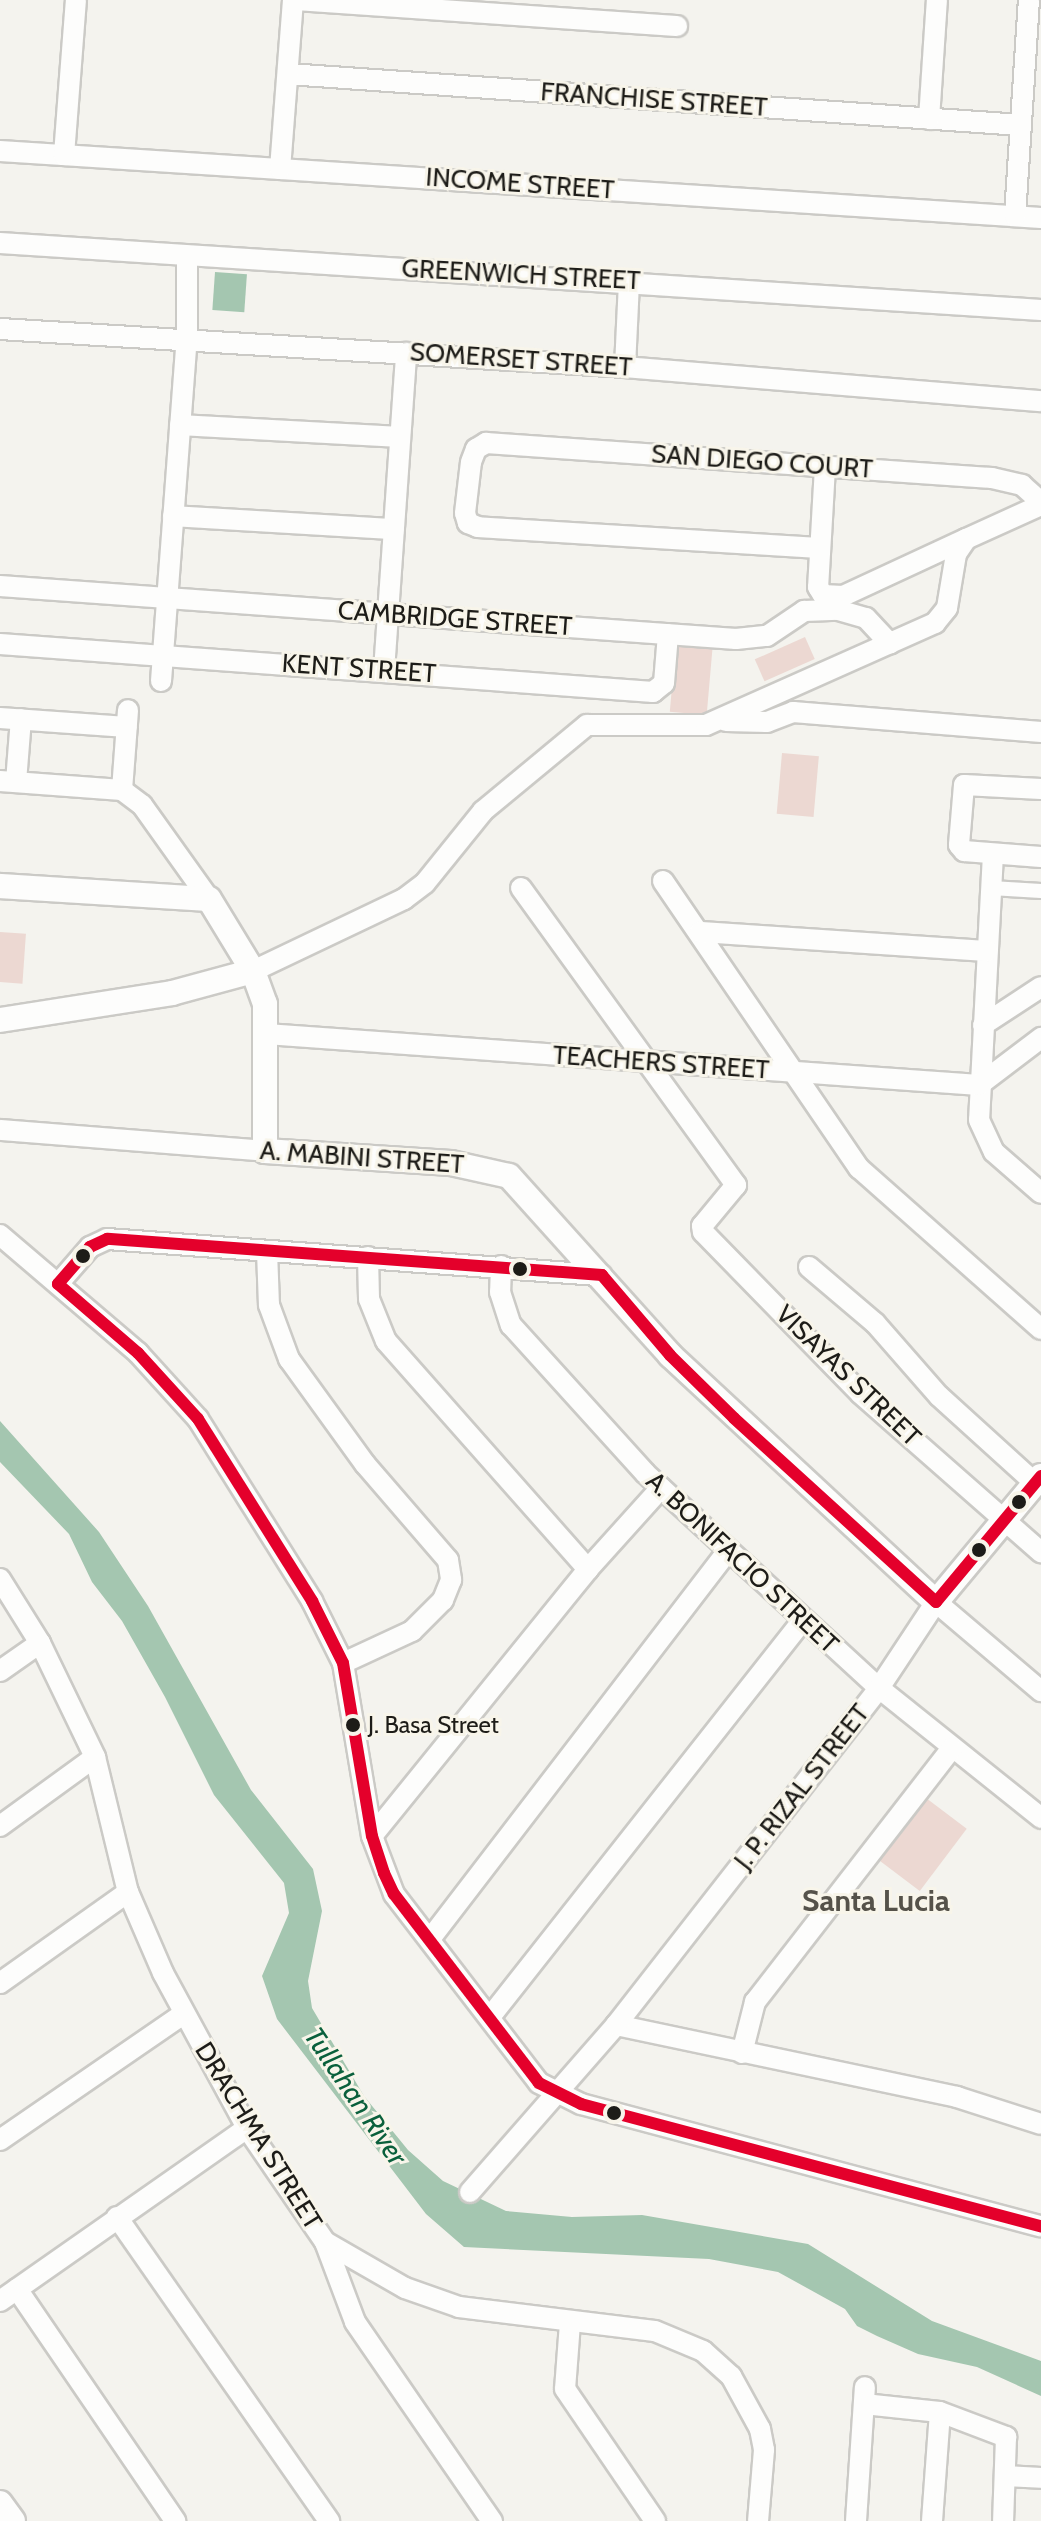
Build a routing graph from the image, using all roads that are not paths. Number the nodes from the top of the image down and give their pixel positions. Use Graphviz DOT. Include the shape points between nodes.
graph roads {
  1 [pos="76,0"];
  2 [pos="294,0"];
  3 [pos="937,0"];
  4 [pos="1029,0"];
  5 [pos="677,26"];
  6 [pos="288,74"];
  7 [pos="929,119"];
  8 [pos="1021,125"];
  9 [pos="0,151"];
  10 [pos="64,155"];
  11 [pos="280,169"];
  12 [pos="1015,216"];
  13 [pos="1041,218"];
  14 [pos="0,243"];
  15 [pos="187,257"];
  16 [pos="629,281"];
  17 [pos="1041,310"];
  18 [pos="0,329"];
  19 [pos="187,339"];
  20 [pos="406,353"];
  21 [pos="625,367"];
  22 [pos="1041,401"];
  23 [pos="180,425"];
  24 [pos="400,437"];
  25 [pos="825,467"];
  26 [pos="1041,504"];
  27 [pos="173,516"];
  28 [pos="394,529"];
  29 [pos="966,539"];
  30 [pos="819,548"];
  31 [pos="0,586"];
  32 [pos="167,599"];
  33 [pos="388,614"];
  34 [pos="668,634"];
  35 [pos="0,644"];
  36 [pos="890,644"];
  37 [pos="163,655"];
  38 [pos="384,671"];
  39 [pos="161,681"];
  40 [pos="0,718"];
  41 [pos="21,719"];
  42 [pos="718,720"];
  43 [pos="1041,732"];
  44 [pos="8,782"];
  45 [pos="1041,789"];
  46 [pos="122,790"];
  47 [pos="993,854"];
  48 [pos="1041,857"];
  49 [pos="663,881"];
  50 [pos="0,886"];
  51 [pos="521,888"];
  52 [pos="991,888"];
  53 [pos="1041,891"];
  54 [pos="209,899"];
  55 [pos="700,932"];
  56 [pos="987,951"];
  57 [pos="253,971"];
  58 [pos="1041,987"];
  59 [pos="0,1020"];
  60 [pos="983,1025"];
  61 [pos="266,1034"];
  62 [pos="1040,1041"];
  63 [pos="646,1062"];
  64 [pos="795,1072"];
  65 [pos="979,1085"];
  66 [pos="0,1130"];
  67 [pos="265,1151"];
  68 [pos="1041,1193"];
  69 [pos="0,1235"];
  70 [pos="267,1251"];
  71 [pos="368,1257"];
  72 [pos="501,1266"];
  73 [pos="809,1267"];
  74 [pos="602,1275"];
  75 [pos="58,1284"];
  76 [pos="1041,1329"];
  77 [pos="1038,1480"];
  78 [pos="661,1488"];
  79 [pos="1005,1520"];
  80 [pos="727,1552"];
  81 [pos="1041,1552"];
  82 [pos="588,1569"];
  83 [pos="0,1579"];
  84 [pos="936,1602"];
  85 [pos="803,1620"];
  86 [pos="40,1643"];
  87 [pos="343,1663"];
  88 [pos="0,1671"];
  89 [pos="879,1688"];
  90 [pos="1041,1691"];
  91 [pos="952,1748"];
  92 [pos="95,1757"];
  93 [pos="1041,1818"];
  94 [pos="0,1826"];
  95 [pos="372,1836"];
  96 [pos="128,1892"];
  97 [pos="430,1939"];
  98 [pos="0,1983"];
  99 [pos="183,2014"];
  100 [pos="490,2017"];
  101 [pos="616,2025"];
  102 [pos="742,2053"];
  103 [pos="557,2095"];
  104 [pos="1041,2124"];
  105 [pos="247,2128"];
  106 [pos="0,2140"];
  107 [pos="470,2192"];
  108 [pos="117,2217"];
  109 [pos="1041,2226"];
  110 [pos="325,2242"];
  111 [pos="17,2289"];
  112 [pos="0,2301"];
  113 [pos="570,2323"];
  114 [pos="940,2412"];
  115 [pos="1005,2476"];
  116 [pos="1041,2478"];
  117 [pos="0,2503"];
  118 [pos="13,2521"];
  119 [pos="175,2521"];
  120 [pos="329,2521"];
  121 [pos="492,2521"];
  122 [pos="655,2521"];
  123 [pos="758,2521"];
  124 [pos="856,2521"];
  125 [pos="932,2521"];
  126 [pos="1003,2521"];
  1 -- 10 [label="street"];
  2 -- 5 [label="street"];
  2 -- 6 [label="street"];
  3 -- 7 [label="street"];
  4 -- 8 [label="street"];
  6 -- 7 [label="street, FRANCHISE STREET"];
  6 -- 11 [label="street"];
  7 -- 8 [label="street, FRANCHISE STREET"];
  8 -- 12 [label="street"];
  9 -- 10 [label="street, INCOME STREET"];
  10 -- 11 [label="street, INCOME STREET"];
  11 -- 12 [label="street, INCOME STREET"];
  12 -- 13 [label="street, INCOME STREET"];
  14 -- 15 [label="street, GREENWICH STREET"];
  15 -- 16 [label="street, GREENWICH STREET"];
  15 -- 19 [label="street"];
  16 -- 17 [label="street, GREENWICH STREET"];
  16 -- 21 [label="street"];
  18 -- 19 [label="street, SOMERSET STREET"];
  19 -- 20 [label="street, SOMERSET STREET"];
  19 -- 23 [label="street"];
  20 -- 21 [label="street, SOMERSET STREET"];
  20 -- 24 [label="street"];
  21 -- 22 [label="street, SOMERSET STREET"];
  23 -- 24 [label="street"];
  23 -- 27 [label="street"];
  24 -- 28 [label="street"];
  25 -- 26 [label="street, SAN DIEGO COURT" via="1010,481"];
  25 -- 30 [label="street"];
  25 -- 30 [label="street, SAN DIEGO COURT" via="486,443 476,449 465,513 468,523 478,527"];
  26 -- 29 [label="street"];
  27 -- 28 [label="street"];
  27 -- 32 [label="street"];
  28 -- 33 [label="street"];
  29 -- 30 [label="street" via="831,597 818,587"];
  29 -- 36 [label="street" via="956,554 943,616"];
  31 -- 32 [label="street, CAMBRIDGE STREET"];
  32 -- 33 [label="street, CAMBRIDGE STREET"];
  32 -- 37 [label="street"];
  33 -- 34 [label="street, CAMBRIDGE STREET"];
  33 -- 38 [label="street"];
  34 -- 36 [label="street, CAMBRIDGE STREET" via="754,638 778,630 804,611 838,610 866,618"];
  34 -- 38 [label="street, KENT STREET" via="664,683 657,691"];
  35 -- 37 [label="street, KENT STREET"];
  36 -- 42 [label="street"];
  37 -- 38 [label="street, KENT STREET"];
  37 -- 39 [label="street"];
  40 -- 41 [label="street"];
  41 -- 44 [label="street"];
  41 -- 46 [label="street" via="127,718"];
  42 -- 43 [label="street" via="767,722 793,712"];
  42 -- 57 [label="street" via="692,726 587,725 483,811 425,883 404,899"];
  44 -- 46 [label="street"];
  45 -- 47 [label="street" via="964,785 960,849"];
  46 -- 54 [label="street" via="142,805"];
  47 -- 48 [label="street"];
  47 -- 52 [label="street"];
  49 -- 55 [label="street"];
  50 -- 54 [label="street"];
  51 -- 63 [label="street"];
  52 -- 53 [label="street"];
  52 -- 56 [label="street"];
  54 -- 57 [label="street"];
  55 -- 56 [label="street"];
  55 -- 64 [label="street"];
  56 -- 60 [label="street"];
  57 -- 59 [label="street" via="172,993"];
  57 -- 61 [label="street" via="265,1004"];
  58 -- 60 [label="street"];
  60 -- 65 [label="street"];
  61 -- 63 [label="street, TEACHERS STREET"];
  61 -- 67 [label="street"];
  62 -- 65 [label="street"];
  63 -- 64 [label="street, TEACHERS STREET"];
  63 -- 79 [label="street, VISAYAS STREET" via="736,1189 702,1226 703,1232 861,1394"];
  64 -- 65 [label="street, TEACHERS STREET"];
  64 -- 76 [label="street" via="859,1168"];
  65 -- 68 [label="street" via="984,1139"];
  66 -- 67 [label="street, A. MABINI STREET"];
  67 -- 74 [label="street, A. MABINI STREET" via="451,1163 509,1176"];
  69 -- 75 [label="street"];
  70 -- 71 [label="street"];
  70 -- 75 [label="street" via="107,1239 90,1247"];
  70 -- 87 [label="street" via="269,1305 289,1359 365,1464 448,1560 451,1580 443,1600 412,1631"];
  71 -- 72 [label="street"];
  71 -- 82 [label="street" via="369,1299 386,1341"];
  72 -- 74 [label="street"];
  72 -- 78 [label="street, A. BONIFACIO STREET" via="500,1292 516,1333"];
  73 -- 77 [label="street" via="875,1323 939,1396"];
  74 -- 84 [label="street, A. MABINI STREET" via="660,1344 734,1418"];
  75 -- 87 [label="street" via="138,1353 198,1419 312,1601"];
  77 -- 79 [label="street, J. P. RIZAL STREET"];
  78 -- 80 [label="street, A. BONIFACIO STREET"];
  78 -- 82 [label="street"];
  79 -- 81 [label="street, VISAYAS STREET"];
  79 -- 84 [label="street, J. P. RIZAL STREET"];
  80 -- 85 [label="street, A. BONIFACIO STREET"];
  80 -- 97 [label="street"];
  82 -- 95 [label="street"];
  83 -- 86 [label="street, DRACHMA STREET"];
  84 -- 89 [label="street, J. P. RIZAL STREET"];
  84 -- 90 [label="street, A. MABINI STREET"];
  85 -- 89 [label="street, A. BONIFACIO STREET"];
  85 -- 100 [label="street"];
  86 -- 88 [label="street"];
  86 -- 92 [label="street, DRACHMA STREET"];
  87 -- 95 [label="street"];
  89 -- 91 [label="street, A. BONIFACIO STREET"];
  89 -- 101 [label="street, J. P. RIZAL STREET"];
  91 -- 93 [label="street, A. BONIFACIO STREET"];
  91 -- 102 [label="street" via="755,2002"];
  92 -- 94 [label="street"];
  92 -- 96 [label="street, DRACHMA STREET"];
  95 -- 97 [label="street" via="394,1894"];
  96 -- 98 [label="street"];
  96 -- 99 [label="street, DRACHMA STREET"];
  97 -- 100 [label="street"];
  99 -- 105 [label="street, DRACHMA STREET"];
  99 -- 106 [label="street"];
  100 -- 103 [label="street" via="539,2083"];
  101 -- 102 [label="street"];
  101 -- 103 [label="street, J. P. RIZAL STREET"];
  102 -- 104 [label="street" via="957,2097"];
  103 -- 107 [label="street, J. P. RIZAL STREET"];
  103 -- 109 [label="street"];
  105 -- 108 [label="street"];
  105 -- 110 [label="street, DRACHMA STREET"];
  108 -- 111 [label="street"];
  108 -- 120 [label="street"];
  110 -- 113 [label="street, DRACHMA STREET" via="405,2288 459,2307"];
  110 -- 121 [label="street" via="355,2322"];
  111 -- 112 [label="street"];
  111 -- 119 [label="street"];
  113 -- 122 [label="street" via="565,2389"];
  113 -- 123 [label="street, DRACHMA STREET" via="667,2335 703,2351 731,2376 751,2407 764,2450"];
  114 -- 115 [label="street" via="1006,2437"];
  114 -- 124 [label="street" via="864,2395"];
  114 -- 125 [label="street"];
  115 -- 116 [label="street"];
  115 -- 126 [label="street"];
  117 -- 118 [label="street"];
}
